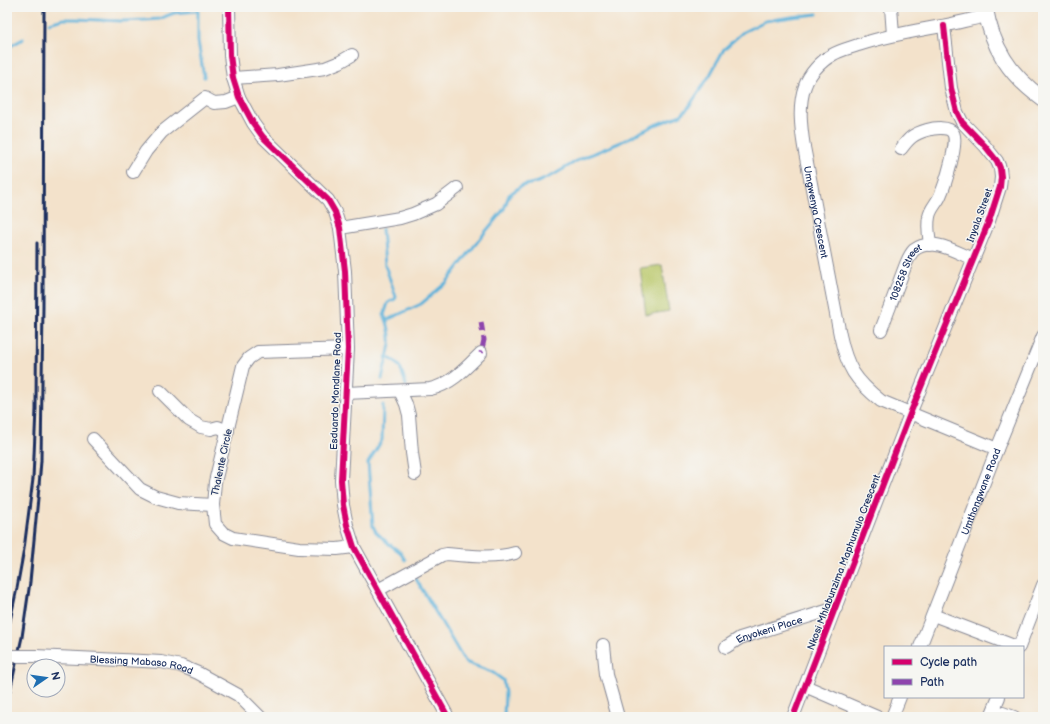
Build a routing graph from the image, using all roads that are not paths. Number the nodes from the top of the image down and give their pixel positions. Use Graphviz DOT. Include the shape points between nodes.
graph roads {
  1 [pos="229,7"];
  2 [pos="891,7"];
  3 [pos="986,12"];
  4 [pos="944,26"];
  5 [pos="893,35"];
  6 [pos="352,54"];
  7 [pos="233,78"];
  8 [pos="239,97"];
  9 [pos="1043,99"];
  10 [pos="901,149"];
  11 [pos="133,172"];
  12 [pos="457,188"];
  13 [pos="340,228"];
  14 [pos="930,245"];
  15 [pos="973,259"];
  16 [pos="882,330"];
  17 [pos="1043,336"];
  18 [pos="348,349"];
  19 [pos="478,357"];
  20 [pos="160,391"];
  21 [pos="400,391"];
  22 [pos="346,393"];
  23 [pos="910,414"];
  24 [pos="228,430"];
  25 [pos="93,439"];
  26 [pos="997,449"];
  27 [pos="415,474"];
  28 [pos="213,504"];
  29 [pos="354,546"];
  30 [pos="515,553"];
  31 [pos="1043,585"];
  32 [pos="378,590"];
  33 [pos="836,608"];
  34 [pos="933,615"];
  35 [pos="603,645"];
  36 [pos="920,646"];
  37 [pos="1015,646"];
  38 [pos="1018,646"];
  39 [pos="726,647"];
  40 [pos="7,656"];
  41 [pos="805,686"];
  42 [pos="900,698"];
  43 [pos="999,698"];
  44 [pos="992,713"];
  45 [pos="260,717"];
  46 [pos="448,717"];
  47 [pos="618,717"];
  48 [pos="793,717"];
  49 [pos="877,717"];
  50 [pos="892,717"];
  51 [pos="1014,717"];
  1 -- 7 [label="street, Esduardo Mondlane Road"];
  2 -- 5 [label="street"];
  3 -- 4 [label="street, Umgwenya Crescent"];
  3 -- 9 [label="street" via="991,31 1006,64 1020,80"];
  4 -- 5 [label="street, Umgwenya Crescent"];
  4 -- 15 [label="street, Inyala Street" via="951,88 957,112 962,122 985,146 1000,168 1000,187"];
  5 -- 23 [label="street, Umgwenya Crescent" via="838,52 823,61 804,88 801,123 848,364 857,378 881,401"];
  6 -- 7 [label="street" via="325,68"];
  7 -- 8 [label="street, Esduardo Mondlane Road"];
  8 -- 11 [label="street" via="214,103 205,98 162,132 146,150"];
  8 -- 13 [label="street, Esduardo Mondlane Road" via="263,137 328,200"];
  10 -- 14 [label="street" via="917,133 931,129 950,130 955,139 944,187 929,217"];
  12 -- 13 [label="street" via="436,204 413,214"];
  13 -- 18 [label="street, Esduardo Mondlane Road" via="345,271"];
  14 -- 15 [label="street, 108258 Street" via="942,246"];
  14 -- 16 [label="street, 108258 Street" via="910,254"];
  15 -- 23 [label="street, Inyala Street"];
  17 -- 26 [label="street, Umthongwane Road"];
  18 -- 22 [label="street, Esduardo Mondlane Road"];
  18 -- 24 [label="street, Thalente Circle" via="258,352 249,358 243,366"];
  19 -- 21 [label="street" via="460,374 436,388"];
  20 -- 24 [label="street" via="189,420 201,427"];
  21 -- 22 [label="street"];
  21 -- 27 [label="street" via="409,416"];
  22 -- 29 [label="street, Esduardo Mondlane Road" via="343,505"];
  23 -- 26 [label="street, Umgwenya Crescent"];
  23 -- 33 [label="street, Nkosi Mhlabunzima Maphumulo Crescent"];
  24 -- 28 [label="street, Thalente Circle" via="215,482"];
  25 -- 28 [label="street" via="140,489 178,503"];
  26 -- 34 [label="street, Umthongwane Road"];
  28 -- 29 [label="street, Thalente Circle" via="215,524 223,533 233,538 299,548 337,549"];
  29 -- 32 [label="street, Esduardo Mondlane Road"];
  30 -- 32 [label="street" via="494,556 442,555"];
  31 -- 38 [label="street"];
  32 -- 46 [label="street, Esduardo Mondlane Road"];
  33 -- 39 [label="street, Enyokeni Place" via="740,638"];
  33 -- 41 [label="street, Nkosi Mhlabunzima Maphumulo Crescent"];
  34 -- 36 [label="street, Umthongwane Road"];
  34 -- 37 [label="street"];
  35 -- 47 [label="street" via="606,674"];
  40 -- 45 [label="street, Blessing Mabaso Road, bridge" via="143,660 181,666 238,695"];
  41 -- 48 [label="street, Nkosi Mhlabunzima Maphumulo Crescent"];
  41 -- 49 [label="street"];
  42 -- 50 [label="street"];
  43 -- 44 [label="street"];
  44 -- 51 [label="street"];
}
